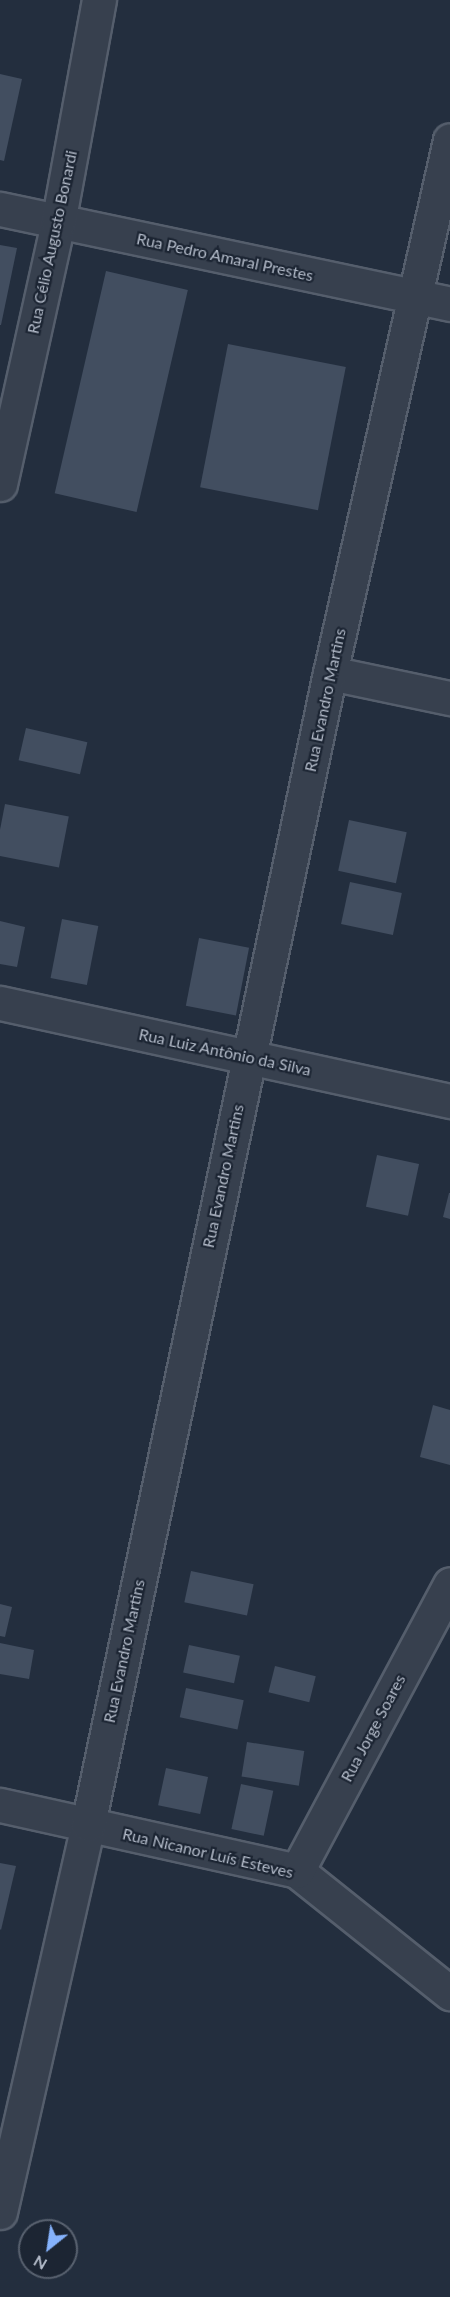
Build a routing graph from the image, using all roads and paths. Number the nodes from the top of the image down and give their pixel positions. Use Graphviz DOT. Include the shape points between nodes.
graph roads {
  1 [pos="99,0"];
  2 [pos="450,140"];
  3 [pos="0,209"];
  4 [pos="58,223"];
  5 [pos="414,297"];
  6 [pos="450,304"];
  7 [pos="0,484"];
  8 [pos="330,673"];
  9 [pos="450,698"];
  10 [pos="0,1004"];
  11 [pos="247,1057"];
  12 [pos="450,1101"];
  13 [pos="450,1584"];
  14 [pos="0,1805"];
  15 [pos="88,1824"];
  16 [pos="297,1871"];
  17 [pos="450,1993"];
  18 [pos="0,2212"];
  1 -- 4 [label="street, Rua Célio Augusto Bonardi"];
  2 -- 5 [label="street, Rua Evandro Martins"];
  3 -- 4 [label="street, Rua Pedro Amaral Prestes"];
  4 -- 5 [label="street, Rua Pedro Amaral Prestes"];
  4 -- 7 [label="street, Rua Célio Augusto Bonardi"];
  5 -- 6 [label="street, Rua Pedro Amaral Prestes"];
  5 -- 8 [label="street, Rua Evandro Martins"];
  8 -- 9 [label="street"];
  8 -- 11 [label="street, Rua Evandro Martins"];
  10 -- 11 [label="street, Rua Luiz Antônio da Silva"];
  11 -- 12 [label="street, Rua Luiz Antônio da Silva"];
  11 -- 15 [label="street, Rua Evandro Martins"];
  13 -- 16 [label="street, Rua Jorge Soares"];
  14 -- 15 [label="street, Rua Nicanor Luís Esteves"];
  15 -- 16 [label="street, Rua Nicanor Luís Esteves"];
  15 -- 18 [label="street, Rua Evandro Martins"];
  16 -- 17 [label="street, Rua Nicanor Luís Esteves"];
}
